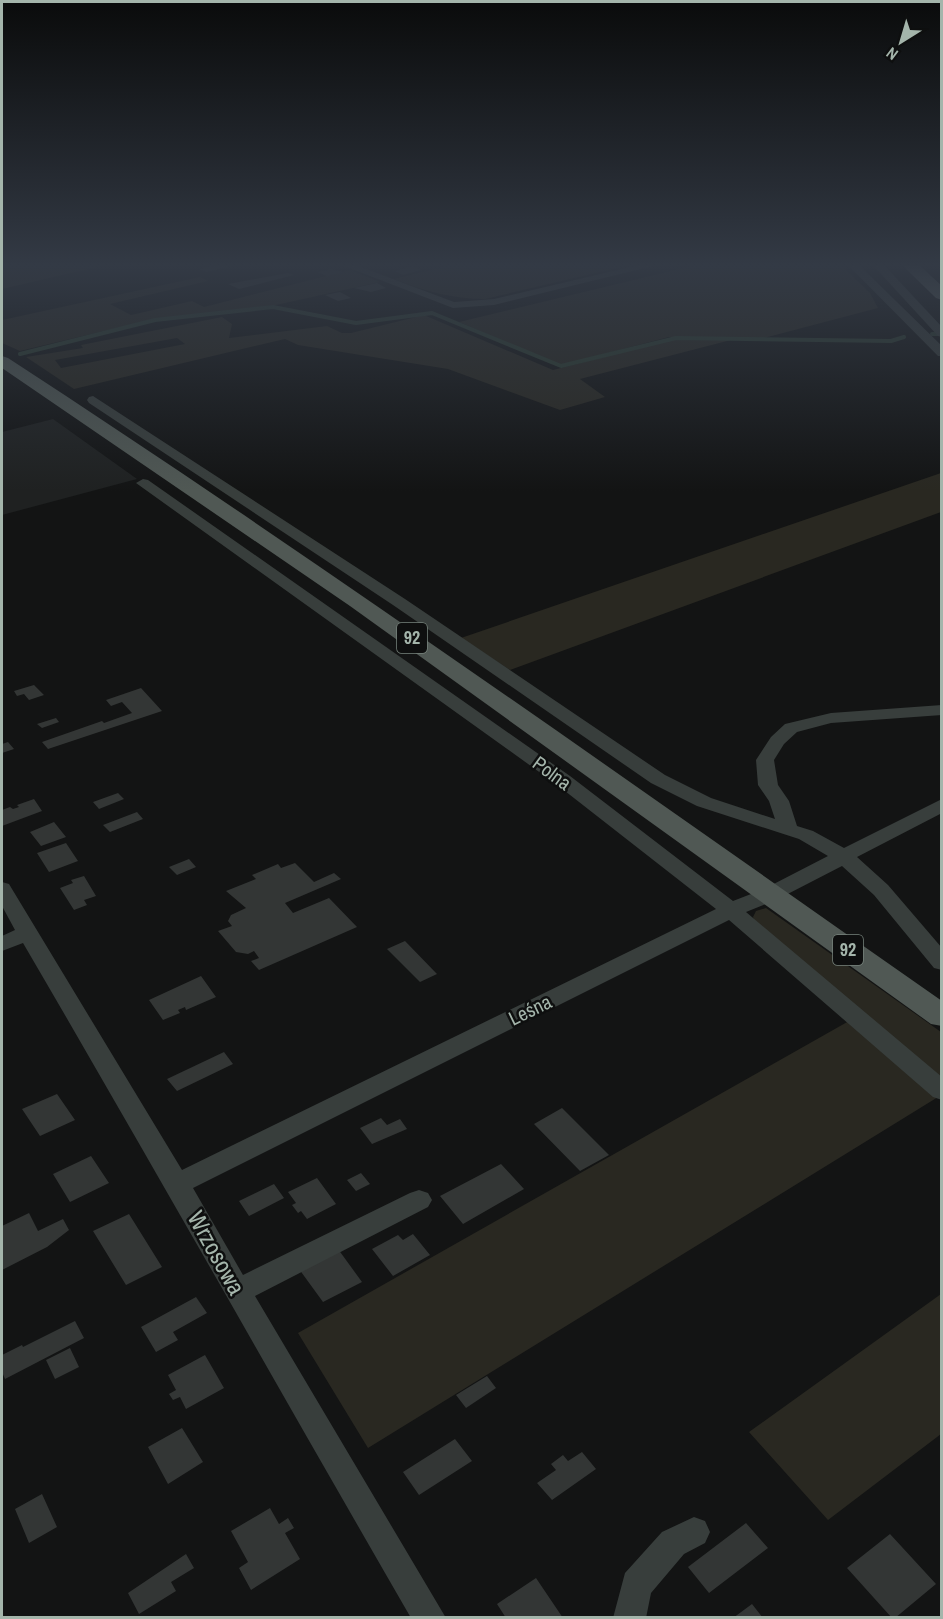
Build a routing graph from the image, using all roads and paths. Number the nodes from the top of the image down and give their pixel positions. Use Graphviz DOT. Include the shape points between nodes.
graph roads {
  1 [pos="928,340"];
  2 [pos="942,353"];
  3 [pos="2,361"];
  4 [pos="93,400"];
  5 [pos="143,483"];
  6 [pos="942,710"];
  7 [pos="942,805"];
  8 [pos="788,827"];
  9 [pos="842,855"];
  10 [pos="2,889"];
  11 [pos="771,894"];
  12 [pos="731,910"];
  13 [pos="27,933"];
  14 [pos="2,944"];
  15 [pos="942,963"];
  16 [pos="942,1016"];
  17 [pos="942,1091"];
  18 [pos="177,1184"];
  19 [pos="419,1200"];
  20 [pos="237,1291"];
  21 [pos="694,1532"];
  22 [pos="430,1617"];
  23 [pos="629,1617"];
  1 -- 2 [label="street"];
  3 -- 11 [label="main road, 92" via="205,495"];
  4 -- 8 [label="street" via="658,779 704,802"];
  5 -- 12 [label="street, Polna" via="563,780"];
  6 -- 8 [label="street" via="831,718 791,729 777,741 765,760 768,785 779,801"];
  7 -- 9 [label="street, Leśna"];
  8 -- 9 [label="street"];
  9 -- 11 [label="street, Leśna"];
  9 -- 15 [label="street" via="881,890"];
  10 -- 13 [label="street, Wrzosowa"];
  11 -- 12 [label="street, Leśna"];
  11 -- 16 [label="main road, 92"];
  12 -- 17 [label="street, Polna"];
  12 -- 18 [label="street, Leśna"];
  13 -- 14 [label="street"];
  13 -- 18 [label="street, Wrzosowa"];
  18 -- 20 [label="street, Wrzosowa"];
  19 -- 20 [label="street"];
  20 -- 22 [label="street, Wrzosowa"];
  21 -- 23 [label="street" via="673,1544 637,1585"];
}
